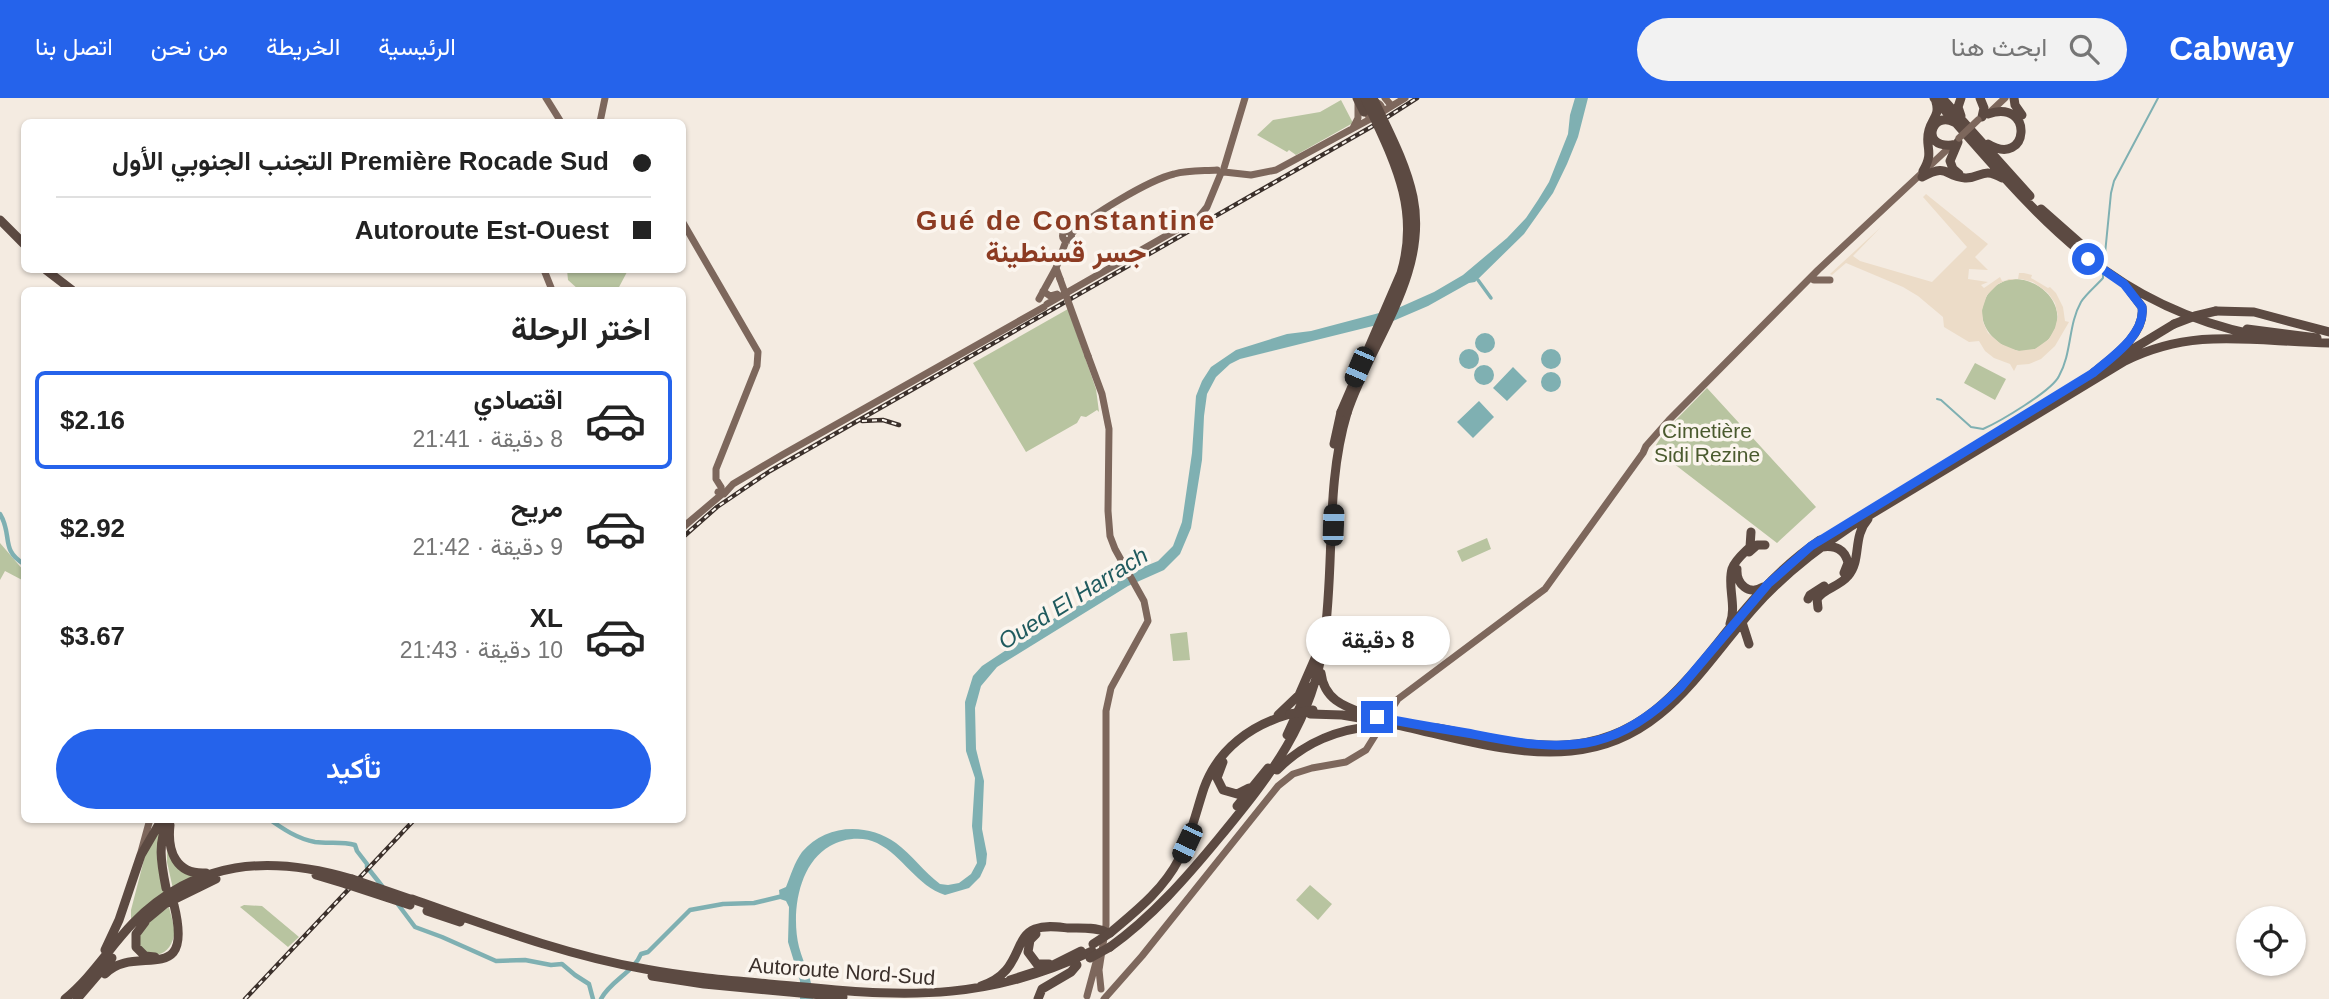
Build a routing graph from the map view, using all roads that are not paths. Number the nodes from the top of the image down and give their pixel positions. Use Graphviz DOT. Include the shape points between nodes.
graph roads {
  1 [pos="546,98"];
  2 [pos="603,98"];
  3 [pos="1245,98"];
  4 [pos="1357,98"];
  5 [pos="1365,98"];
  6 [pos="1933,98"];
  7 [pos="1942,98"];
  8 [pos="1961,98"];
  9 [pos="1980,98"];
  10 [pos="2003,98"];
  11 [pos="2014,98"];
  12 [pos="1404,99"];
  13 [pos="1382,101"];
  14 [pos="1364,112"];
  15 [pos="1378,115"];
  16 [pos="1982,118"];
  17 [pos="559,119"];
  18 [pos="599,119"];
  19 [pos="1961,123"];
  20 [pos="1355,128"];
  21 [pos="1977,140"];
  22 [pos="1957,141"];
  23 [pos="2003,164"];
  24 [pos="1221,170"];
  25 [pos="1922,174"];
  26 [pos="2012,185"];
  27 [pos="0,220"];
  28 [pos="0,228"];
  29 [pos="686,228"];
  30 [pos="686,235"];
  31 [pos="21,241"];
  32 [pos="21,248"];
  33 [pos="2103,267"];
  34 [pos="1056,268"];
  35 [pos="50,273"];
  36 [pos="57,273"];
  37 [pos="1817,277"];
  38 [pos="1830,280"];
  39 [pos="2124,284"];
  40 [pos="68,287"];
  41 [pos="75,287"];
  42 [pos="1043,299"];
  43 [pos="2329,332"];
  44 [pos="2329,338"];
  45 [pos="2324,343"];
  46 [pos="2143,348"];
  47 [pos="2093,373"];
  48 [pos="1344,412"];
  49 [pos="1649,448"];
  50 [pos="721,489"];
  51 [pos="1878,510"];
  52 [pos="686,524"];
  53 [pos="1751,532"];
  54 [pos="1756,546"];
  55 [pos="1820,547"];
  56 [pos="1768,584"];
  57 [pos="1814,592"];
  58 [pos="1818,608"];
  59 [pos="1742,622"];
  60 [pos="1726,638"];
  61 [pos="1319,658"];
  62 [pos="1312,712"];
  63 [pos="1364,715"];
  64 [pos="1290,716"];
  65 [pos="1269,720"];
  66 [pos="1384,723"];
  67 [pos="1259,785"];
  68 [pos="152,823"];
  69 [pos="165,823"];
  70 [pos="166,823"];
  71 [pos="167,823"];
  72 [pos="141,855"];
  73 [pos="252,865"];
  74 [pos="349,881"];
  75 [pos="168,887"];
  76 [pos="148,918"];
  77 [pos="1167,924"];
  78 [pos="1101,939"];
  79 [pos="1061,961"];
  80 [pos="1100,964"];
  81 [pos="1077,965"];
  82 [pos="94,971"];
  83 [pos="1116,983"];
  84 [pos="981,986"];
  85 [pos="85,992"];
  86 [pos="838,995"];
  87 [pos="1102,995"];
  88 [pos="873,996"];
  89 [pos="1086,997"];
  90 [pos="65,999"];
  91 [pos="77,999"];
  92 [pos="963,999"];
  93 [pos="1038,999"];
  1 -- 17 [label="main road"];
  2 -- 18 [label="main road"];
  3 -- 24 [label="main road"];
  4 -- 14 [label="highway"];
  4 -- 20 [label="main road"];
  5 -- 48 [label="highway, Autoroute Nord-Sud, bridge" via="1402,188 1409,233 1401,274"];
  6 -- 19 [label="highway"];
  6 -- 25 [label="highway" via="1938,111 1929,131 1930,155"];
  7 -- 19 [label="highway"];
  8 -- 19 [label="highway"];
  9 -- 16 [label="highway"];
  10 -- 16 [label="main road"];
  11 -- 23 [label="highway" via="2024,132 2018,145 2001,156"];
  12 -- 13 [label="main road"];
  12 -- 15 [label="main road"];
  13 -- 14 [label="main road" via="1368,105"];
  13 -- 15 [label="main road"];
  13 -- 48 [label="highway, Autoroute Nord-Sud, bridge" via="1411,187 1416,237 1401,293"];
  14 -- 15 [label="main road" via="1369,118"];
  14 -- 20 [label="main road"];
  15 -- 20 [label="main road"];
  16 -- 21 [label="highway" via="1998,110 2012,112 2021,122 2021,135 2004,149"];
  16 -- 22 [label="main road, bridge"];
  19 -- 21 [label="highway"];
  19 -- 22 [label="highway" via="1945,119 1933,128 1934,141 1942,145"];
  20 -- 24 [label="main road" via="1276,170 1255,175"];
  21 -- 22 [label="highway" via="1981,162 1976,171 1966,175 1955,172 1951,164"];
  21 -- 23 [label="highway"];
  21 -- 26 [label="highway"];
  22 -- 25 [label="main road"];
  23 -- 33 [label="highway" via="2042,210"];
  24 -- 34 [label="main road" via="1172,176 1085,221 1068,237"];
  24 -- 42 [label="main road" via="1198,215 1055,298"];
  24 -- 42 [label="main road" via="1199,217"];
  25 -- 26 [label="highway" via="1939,170 1964,178 1989,172"];
  25 -- 37 [label="main road"];
  25 -- 49 [label="main road" via="1690,398"];
  26 -- 33 [label="highway" via="2057,233"];
  27 -- 31 [label="highway"];
  28 -- 32 [label="highway"];
  29 -- 50 [label="main road" via="758,352 757,366 716,469"];
  30 -- 50 [label="main road" via="755,353 713,467"];
  33 -- 39 [label="highway"];
  33 -- 44 [label="highway" via="2167,302 2213,319 2276,334"];
  34 -- 42 [label="main road"];
  34 -- 78 [label="main road, bridge" via="1102,394 1109,429 1109,524 1115,549 1144,601 1148,621 1111,688 1106,711 1106,909"];
  35 -- 40 [label="highway"];
  36 -- 41 [label="highway"];
  37 -- 38 [label="main road"];
  37 -- 49 [label="main road" via="1681,410"];
  39 -- 45 [label="highway" via="2162,305 2223,327"];
  39 -- 47 [label="highway" via="2139,301 2141,321"];
  42 -- 50 [label="main road" via="992,335"];
  43 -- 46 [label="highway, bridge" via="2254,312 2216,311 2174,324"];
  45 -- 46 [label="highway" via="2209,338"];
  46 -- 47 [label="highway"];
  46 -- 51 [label="highway"];
  47 -- 56 [label="highway" via="1838,528"];
  48 -- 61 [label="highway, Autoroute Nord-Sud" via="1331,577"];
  49 -- 66 [label="main road" via="1545,589 1405,693"];
  50 -- 52 [label="main road"];
  51 -- 55 [label="highway"];
  51 -- 57 [label="highway" via="1860,530 1849,575"];
  53 -- 54 [label="highway"];
  54 -- 56 [label="highway" via="1740,561 1737,577 1753,590"];
  54 -- 60 [label="highway" via="1737,560 1732,570 1733,617"];
  55 -- 57 [label="highway" via="1836,547 1848,563 1843,575"];
  55 -- 59 [label="highway"];
  56 -- 60 [label="highway"];
  57 -- 58 [label="highway"];
  59 -- 60 [label="highway"];
  59 -- 60 [label="highway" via="1749,644"];
  60 -- 66 [label="highway" via="1667,701 1637,723 1595,741 1536,744"];
  60 -- 66 [label="highway" via="1681,696 1659,716 1606,744 1538,751"];
  61 -- 63 [label="highway" via="1327,692 1339,704"];
  61 -- 65 [label="highway" via="1299,695"];
  61 -- 67 [label="highway, Autoroute Nord-Sud" via="1315,686 1302,720"];
  62 -- 63 [label="highway"];
  62 -- 64 [label="highway, bridge"];
  62 -- 66 [label="highway"];
  63 -- 66 [label="highway"];
  64 -- 65 [label="highway"];
  64 -- 67 [label="highway" via="1247,740 1218,773 1220,787 1232,794"];
  65 -- 78 [label="highway" via="1223,754 1207,781 1187,843 1172,871 1150,898"];
  66 -- 67 [label="highway" via="1323,737"];
  66 -- 77 [label="main road" via="1349,757 1294,769 1270,790"];
  67 -- 78 [label="highway, Autoroute Nord-Sud" via="1156,902"];
  68 -- 72 [label="main road"];
  69 -- 72 [label="highway"];
  70 -- 75 [label="highway" via="160,852"];
  71 -- 73 [label="highway" via="172,855 190,872"];
  72 -- 82 [label="highway" via="117,926"];
  73 -- 74 [label="highway, Autoroute Nord-Sud" via="304,867"];
  73 -- 82 [label="highway, Autoroute Nord-Sud" via="200,878 162,898 132,925"];
  74 -- 76 [label="highway, Autoroute Nord-Sud" via="302,872 229,875 165,904"];
  74 -- 86 [label="highway, Autoroute Nord-Sud, bridge" via="524,944 671,980"];
  76 -- 85 [label="highway, Autoroute Nord-Sud"];
  76 -- 85 [label="highway" via="134,939 140,952 150,958 171,947 175,939 173,906 180,935 176,947 156,961 118,964"];
  77 -- 83 [label="main road"];
  77 -- 87 [label="main road"];
  78 -- 79 [label="highway"];
  78 -- 79 [label="highway" via="1090,932 1048,930 1033,936 1028,952 1033,961 1044,965"];
  78 -- 80 [label="main road"];
  78 -- 81 [label="highway, Autoroute Nord-Sud"];
  78 -- 84 [label="highway" via="1047,927 1033,930 1008,971"];
  78 -- 88 [label="highway, Autoroute Nord-Sud" via="1051,973 994,990 946,996"];
  78 -- 89 [label="main road"];
  79 -- 84 [label="highway" via="1025,976"];
  80 -- 83 [label="main road" via="1104,981"];
  80 -- 87 [label="main road"];
  81 -- 92 [label="highway, Autoroute Nord-Sud" via="1020,988"];
  81 -- 93 [label="highway" via="1042,989"];
  82 -- 90 [label="highway, Autoroute Nord-Sud"];
  83 -- 87 [label="main road"];
  84 -- 88 [label="highway"];
  85 -- 91 [label="highway, Autoroute Nord-Sud"];
  86 -- 88 [label="highway, Autoroute Nord-Sud"];
  87 -- 89 [label="main road" via="1094,987"];
}
